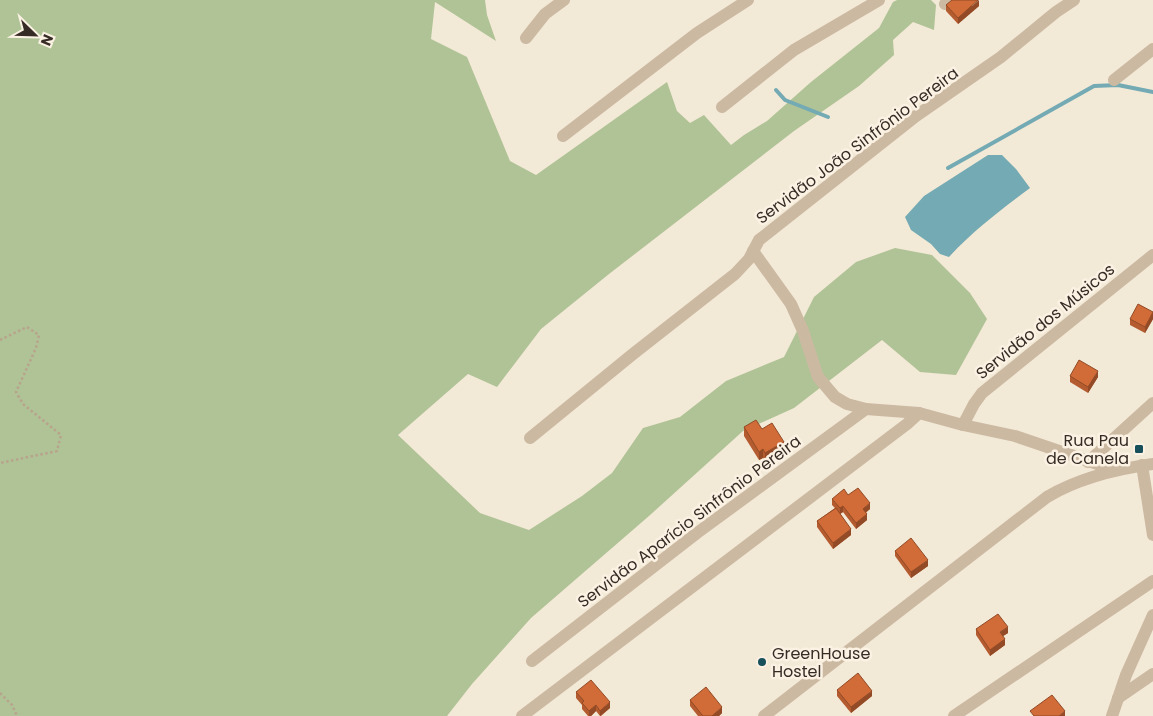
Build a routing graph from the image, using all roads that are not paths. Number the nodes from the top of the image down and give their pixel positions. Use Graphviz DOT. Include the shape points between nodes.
graph roads {
  1 [pos="564,0"];
  2 [pos="748,0"];
  3 [pos="879,0"];
  4 [pos="1074,0"];
  5 [pos="526,38"];
  6 [pos="1153,49"];
  7 [pos="1114,80"];
  8 [pos="722,108"];
  9 [pos="563,136"];
  10 [pos="753,252"];
  11 [pos="1153,254"];
  12 [pos="1153,403"];
  13 [pos="866,409"];
  14 [pos="919,413"];
  15 [pos="963,425"];
  16 [pos="530,438"];
  17 [pos="1088,462"];
  18 [pos="1147,464"];
  19 [pos="1115,470"];
  20 [pos="1153,536"];
  21 [pos="1153,580"];
  22 [pos="1153,615"];
  23 [pos="532,661"];
  24 [pos="1153,674"];
  25 [pos="1118,698"];
  26 [pos="522,716"];
  27 [pos="764,716"];
  28 [pos="954,716"];
  29 [pos="1112,716"];
  1 -- 5 [label="street" via="546,14"];
  2 -- 9 [label="street" via="697,33"];
  3 -- 8 [label="street" via="794,50"];
  4 -- 10 [label="street, Servidão João Sinfrônio Pereira" via="1001,57 916,116 759,240"];
  6 -- 7 [label="street"];
  10 -- 13 [label="street" via="797,316 818,377 835,397"];
  10 -- 16 [label="street, Servidão João Sinfrônio Pereira" via="735,274"];
  11 -- 15 [label="street, Servidão dos Músicos" via="1054,339 982,393"];
  12 -- 17 [label="street"];
  13 -- 14 [label="street"];
  13 -- 23 [label="street, Servidão Aparício Sinfrônio Pereira" via="697,533"];
  14 -- 15 [label="street"];
  14 -- 26 [label="street"];
  15 -- 17 [label="street" via="1033,440"];
  17 -- 19 [label="street"];
  18 -- 19 [label="street"];
  18 -- 20 [label="street"];
  19 -- 27 [label="street" via="1075,483 1047,497"];
  21 -- 28 [label="street"];
  22 -- 25 [label="street"];
  24 -- 25 [label="street"];
  25 -- 29 [label="street"];
}
